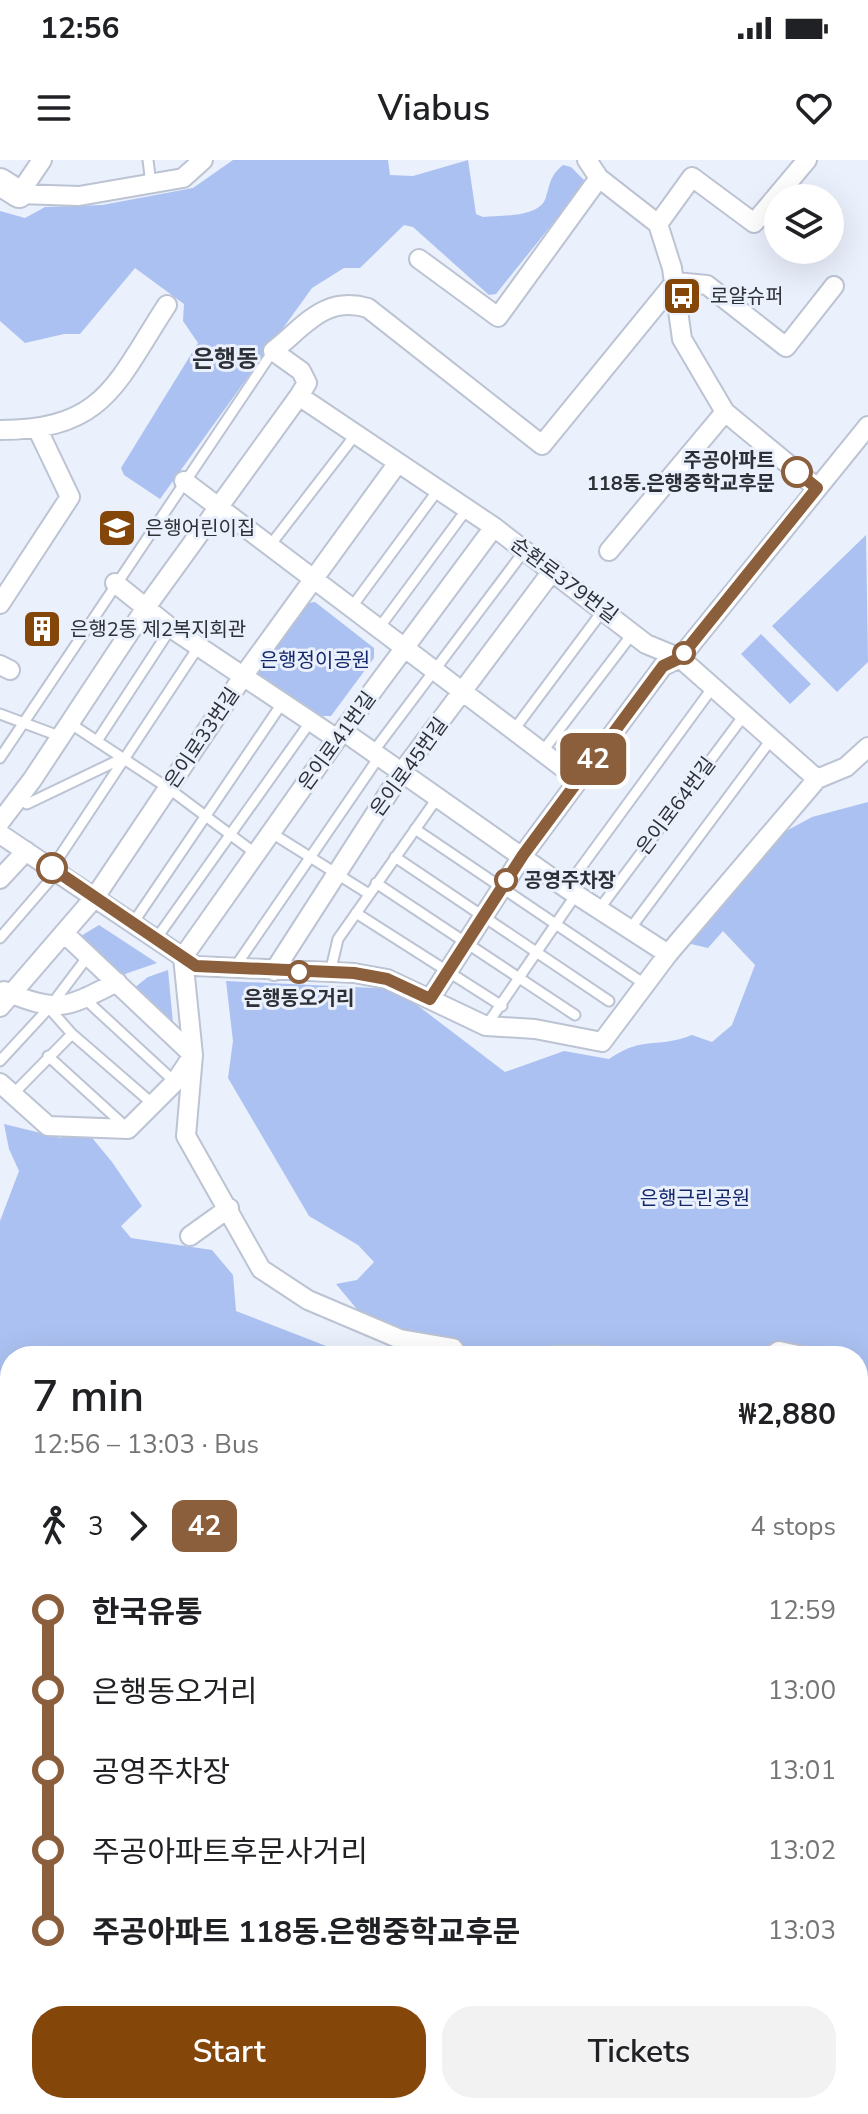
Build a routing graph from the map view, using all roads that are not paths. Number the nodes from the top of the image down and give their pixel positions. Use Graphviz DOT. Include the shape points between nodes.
graph roads {
  1 [pos="42,160"];
  2 [pos="148,160"];
  3 [pos="203,160"];
  4 [pos="587,160"];
  5 [pos="807,160"];
  6 [pos="599,178"];
  7 [pos="151,184"];
  8 [pos="9,188"];
  9 [pos="658,224"];
  10 [pos="419,259"];
  11 [pos="675,282"];
  12 [pos="834,286"];
  13 [pos="167,305"];
  14 [pos="273,351"];
  15 [pos="299,396"];
  16 [pos="725,412"];
  17 [pos="868,426"];
  18 [pos="37,428"];
  19 [pos="0,430"];
  20 [pos="356,434"];
  21 [pos="397,464"];
  22 [pos="184,481"];
  23 [pos="817,488"];
  24 [pos="438,490"];
  25 [pos="218,507"];
  26 [pos="467,509"];
  27 [pos="494,527"];
  28 [pos="268,548"];
  29 [pos="525,550"];
  30 [pos="609,551"];
  31 [pos="553,570"];
  32 [pos="313,579"];
  33 [pos="115,583"];
  34 [pos="0,604"];
  35 [pos="147,606"];
  36 [pos="351,608"];
  37 [pos="604,609"];
  38 [pos="171,628"];
  39 [pos="379,628"];
  40 [pos="633,633"];
  41 [pos="199,646"];
  42 [pos="405,649"];
  43 [pos="680,658"];
  44 [pos="433,670"];
  45 [pos="244,675"];
  46 [pos="713,687"];
  47 [pos="463,694"];
  48 [pos="283,702"];
  49 [pos="0,714"];
  50 [pos="745,714"];
  51 [pos="311,721"];
  52 [pos="21,722"];
  53 [pos="63,729"];
  54 [pos="513,731"];
  55 [pos="340,735"];
  56 [pos="773,737"];
  57 [pos="97,741"];
  58 [pos="868,747"];
  59 [pos="542,752"];
  60 [pos="376,755"];
  61 [pos="0,758"];
  62 [pos="123,758"];
  63 [pos="402,772"];
  64 [pos="578,779"];
  65 [pos="817,779"];
  66 [pos="168,788"];
  67 [pos="438,797"];
  68 [pos="18,798"];
  69 [pos="206,815"];
  70 [pos="0,822"];
  71 [pos="415,829"];
  72 [pos="270,832"];
  73 [pos="0,834"];
  74 [pos="231,835"];
  75 [pos="26,851"];
  76 [pos="255,853"];
  77 [pos="523,855"];
  78 [pos="395,857"];
  79 [pos="310,858"];
  80 [pos="54,870"];
  81 [pos="335,873"];
  82 [pos="0,879"];
  83 [pos="376,883"];
  84 [pos="501,888"];
  85 [pos="572,891"];
  86 [pos="369,894"];
  87 [pos="95,897"];
  88 [pos="600,908"];
  89 [pos="356,913"];
  90 [pos="482,915"];
  91 [pos="133,923"];
  92 [pos="555,924"];
  93 [pos="630,929"];
  94 [pos="65,934"];
  95 [pos="0,938"];
  96 [pos="156,939"];
  97 [pos="465,942"];
  98 [pos="537,951"];
  99 [pos="668,954"];
  100 [pos="89,955"];
  101 [pos="183,957"];
  102 [pos="233,970"];
  103 [pos="274,971"];
  104 [pos="445,972"];
  105 [pos="330,973"];
  106 [pos="519,978"];
  107 [pos="117,982"];
  108 [pos="643,983"];
  109 [pos="4,997"];
  110 [pos="85,999"];
  111 [pos="430,999"];
  112 [pos="609,1001"];
  113 [pos="502,1006"];
  114 [pos="49,1008"];
  115 [pos="575,1015"];
  116 [pos="486,1026"];
  117 [pos="72,1034"];
  118 [pos="193,1055"];
  119 [pos="48,1056"];
  120 [pos="0,1061"];
  121 [pos="175,1082"];
  122 [pos="6,1089"];
  123 [pos="154,1105"];
  124 [pos="128,1129"];
  125 [pos="229,1208"];
  126 [pos="190,1236"];
  127 [pos="441,1346"];
  1 -- 8 [label="street"];
  2 -- 7 [label="lane"];
  3 -- 7 [label="street" via="183,178"];
  4 -- 6 [label="street"];
  5 -- 9 [label="street" via="754,223 692,177"];
  6 -- 9 [label="street"];
  6 -- 10 [label="street" via="498,317"];
  7 -- 8 [label="street" via="79,196"];
  9 -- 11 [label="street"];
  11 -- 12 [label="street" via="707,285 786,347"];
  11 -- 14 [label="street" via="542,445 368,308 348,302 327,309"];
  11 -- 16 [label="street" via="682,339"];
  13 -- 18 [label="street" via="109,395 93,410"];
  14 -- 15 [label="street" via="301,371 307,383"];
  14 -- 22 [label="lane"];
  15 -- 20 [label="street, 순환로379번길"];
  15 -- 25 [label="street"];
  16 -- 23 [label="street"];
  16 -- 30 [label="street"];
  17 -- 23 [label="street"];
  18 -- 19 [label="street"];
  18 -- 34 [label="street" via="70,497"];
  20 -- 21 [label="street, 순환로379번길"];
  20 -- 28 [label="lane"];
  21 -- 24 [label="street, 순환로379번길"];
  21 -- 32 [label="street, 은이로33번길"];
  22 -- 25 [label="street"];
  22 -- 33 [label="lane"];
  23 -- 43 [label="street"];
  24 -- 26 [label="street, 순환로379번길"];
  24 -- 36 [label="lane"];
  25 -- 28 [label="street"];
  25 -- 35 [label="street"];
  26 -- 27 [label="street, 순환로379번길"];
  26 -- 39 [label="lane"];
  27 -- 29 [label="street, 순환로379번길"];
  27 -- 42 [label="street, 은이로41번길"];
  28 -- 32 [label="street"];
  29 -- 31 [label="street, 순환로379번길"];
  29 -- 44 [label="lane"];
  31 -- 37 [label="street, 순환로379번길"];
  31 -- 47 [label="street, 은이로45번길"];
  32 -- 36 [label="street"];
  32 -- 45 [label="street, 은이로33번길"];
  33 -- 35 [label="street"];
  33 -- 52 [label="lane"];
  35 -- 38 [label="street"];
  35 -- 53 [label="street"];
  36 -- 39 [label="street"];
  37 -- 40 [label="street, 순환로379번길"];
  37 -- 54 [label="lane"];
  38 -- 41 [label="street"];
  38 -- 57 [label="lane"];
  39 -- 42 [label="street"];
  40 -- 43 [label="street, 순환로379번길"];
  40 -- 59 [label="lane"];
  41 -- 45 [label="street"];
  41 -- 62 [label="lane"];
  42 -- 44 [label="street"];
  42 -- 55 [label="street, 은이로41번길"];
  43 -- 46 [label="street, 순환로379번길"];
  43 -- 64 [label="street" via="663,666"];
  44 -- 47 [label="street"];
  44 -- 60 [label="lane"];
  45 -- 48 [label="street"];
  45 -- 66 [label="street, 은이로33번길"];
  46 -- 50 [label="street, 순환로379번길"];
  46 -- 85 [label="lane"];
  47 -- 54 [label="street"];
  47 -- 63 [label="street, 은이로45번길"];
  48 -- 51 [label="street"];
  48 -- 69 [label="lane"];
  49 -- 52 [label="lane"];
  50 -- 56 [label="street, 순환로379번길"];
  50 -- 88 [label="lane, 은이로64번길"];
  51 -- 55 [label="street"];
  51 -- 74 [label="lane"];
  52 -- 53 [label="lane"];
  52 -- 61 [label="lane"];
  53 -- 57 [label="lane"];
  53 -- 68 [label="street"];
  54 -- 59 [label="street"];
  55 -- 60 [label="street"];
  55 -- 72 [label="street, 은이로41번길"];
  56 -- 65 [label="street, 순환로379번길"];
  56 -- 93 [label="lane, 은이로64번길"];
  57 -- 62 [label="lane"];
  58 -- 65 [label="street" via="846,767"];
  59 -- 64 [label="street"];
  60 -- 63 [label="street"];
  60 -- 79 [label="lane"];
  62 -- 66 [label="lane"];
  62 -- 68 [label="lane" via="27,804"];
  62 -- 80 [label="lane"];
  63 -- 67 [label="street"];
  63 -- 81 [label="street, 은이로45번길"];
  64 -- 77 [label="street"];
  65 -- 99 [label="street"];
  66 -- 69 [label="lane"];
  66 -- 87 [label="street, 은이로33번길"];
  67 -- 71 [label="lane"];
  67 -- 77 [label="street"];
  68 -- 70 [label="street"];
  69 -- 74 [label="lane"];
  69 -- 91 [label="lane"];
  71 -- 78 [label="lane"];
  71 -- 84 [label="lane"];
  72 -- 76 [label="street, 은이로41번길"];
  72 -- 79 [label="lane"];
  73 -- 75 [label="street"];
  74 -- 76 [label="lane"];
  74 -- 96 [label="lane"];
  75 -- 80 [label="street"];
  75 -- 82 [label="street"];
  76 -- 101 [label="street, 은이로41번길"];
  77 -- 84 [label="street"];
  77 -- 85 [label="street"];
  78 -- 83 [label="lane"];
  78 -- 90 [label="lane"];
  79 -- 81 [label="lane"];
  79 -- 102 [label="lane"];
  80 -- 87 [label="street"];
  80 -- 95 [label="lane"];
  81 -- 86 [label="lane"];
  81 -- 103 [label="street, 은이로45번길"];
  83 -- 86 [label="lane"];
  83 -- 97 [label="lane"];
  84 -- 90 [label="street"];
  84 -- 92 [label="lane"];
  85 -- 88 [label="street"];
  85 -- 92 [label="lane"];
  86 -- 89 [label="lane"];
  87 -- 91 [label="street"];
  87 -- 94 [label="street, 은이로33번길"];
  88 -- 93 [label="street"];
  89 -- 104 [label="lane"];
  89 -- 105 [label="lane" via="338,939"];
  90 -- 97 [label="street"];
  90 -- 98 [label="lane"];
  91 -- 96 [label="street"];
  92 -- 98 [label="lane"];
  92 -- 108 [label="lane"];
  93 -- 99 [label="street"];
  94 -- 100 [label="street"];
  94 -- 109 [label="street, 은이로33번길"];
  96 -- 101 [label="street"];
  97 -- 104 [label="street"];
  97 -- 106 [label="lane"];
  98 -- 106 [label="lane"];
  98 -- 112 [label="lane"];
  99 -- 108 [label="street"];
  100 -- 107 [label="street"];
  100 -- 114 [label="lane"];
  101 -- 102 [label="street" via="196,966"];
  101 -- 118 [label="street"];
  102 -- 103 [label="street"];
  103 -- 105 [label="street"];
  104 -- 111 [label="street"];
  104 -- 113 [label="lane"];
  105 -- 111 [label="street" via="387,979"];
  106 -- 113 [label="lane"];
  106 -- 115 [label="lane"];
  107 -- 110 [label="street"];
  107 -- 118 [label="street"];
  108 -- 116 [label="street" via="602,1042"];
  109 -- 114 [label="street"];
  110 -- 114 [label="street"];
  110 -- 121 [label="lane"];
  111 -- 116 [label="street"];
  113 -- 116 [label="lane"];
  114 -- 117 [label="lane"];
  114 -- 120 [label="lane"];
  117 -- 119 [label="lane"];
  117 -- 123 [label="lane"];
  118 -- 121 [label="street"];
  118 -- 125 [label="street" via="186,1136"];
  119 -- 122 [label="lane"];
  119 -- 124 [label="lane"];
  121 -- 123 [label="street"];
  122 -- 124 [label="street" via="48,1126"];
  123 -- 124 [label="street"];
  125 -- 126 [label="street"];
  125 -- 127 [label="street" via="261,1269 280,1284 400,1339"];
}
